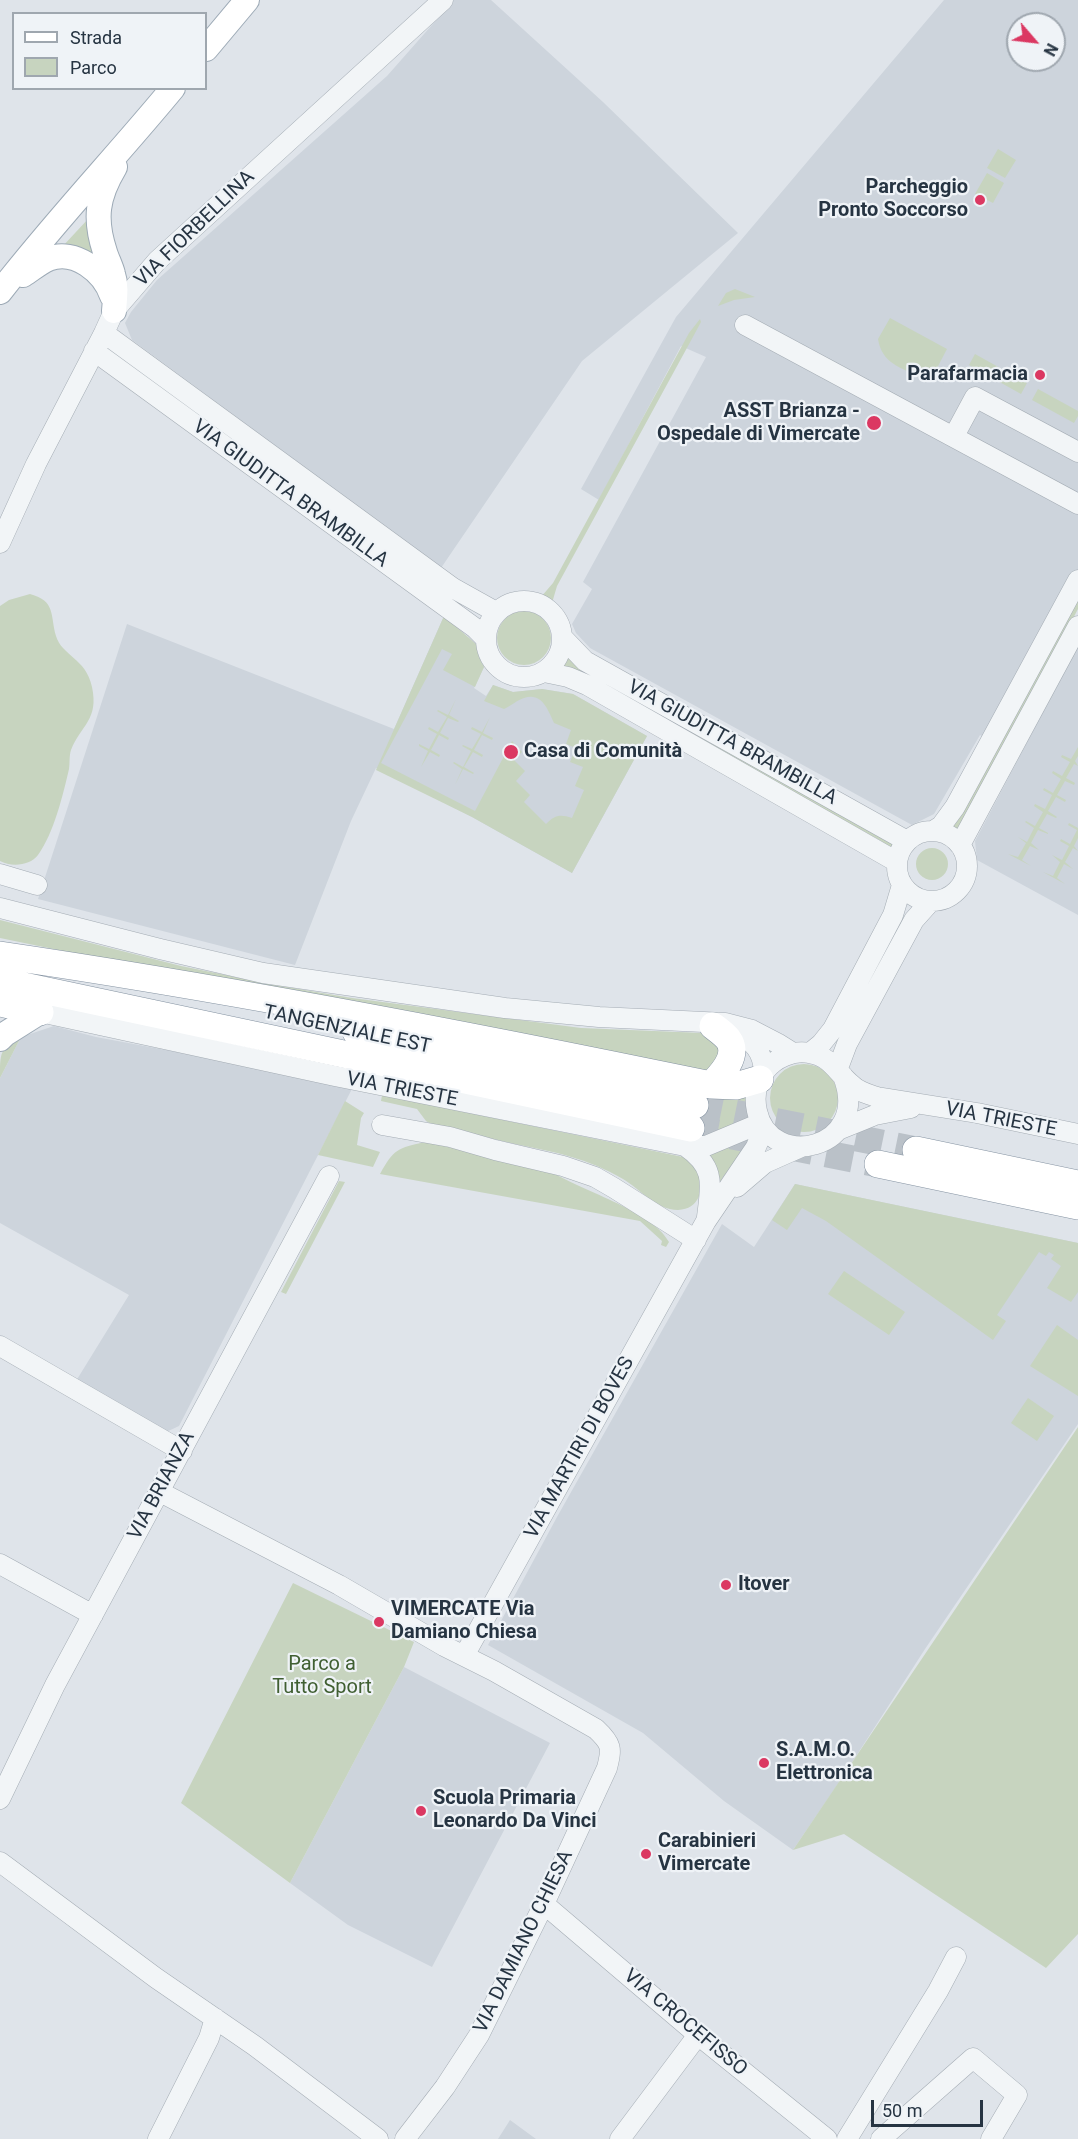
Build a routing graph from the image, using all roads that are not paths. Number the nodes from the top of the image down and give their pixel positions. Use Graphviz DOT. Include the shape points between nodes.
graph roads {
  1 [pos="247,0"];
  2 [pos="443,0"];
  3 [pos="207,48"];
  4 [pos="171,90"];
  5 [pos="136,133"];
  6 [pos="1,284"];
  7 [pos="114,311"];
  8 [pos="746,325"];
  9 [pos="104,333"];
  10 [pos="94,351"];
  11 [pos="954,436"];
  12 [pos="1078,452"];
  13 [pos="1078,504"];
  14 [pos="0,543"];
  15 [pos="1078,580"];
  16 [pos="496,612"];
  17 [pos="1078,626"];
  18 [pos="562,637"];
  19 [pos="485,638"];
  20 [pos="544,672"];
  21 [pos="933,831"];
  22 [pos="907,841"];
  23 [pos="960,845"];
  24 [pos="897,862"];
  25 [pos="0,874"];
  26 [pos="37,885"];
  27 [pos="902,885"];
  28 [pos="931,901"];
  29 [pos="0,908"];
  30 [pos="0,955"];
  31 [pos="0,981"];
  32 [pos="0,1004"];
  33 [pos="40,1012"];
  34 [pos="706,1024"];
  35 [pos="0,1039"];
  36 [pos="802,1053"];
  37 [pos="841,1072"];
  38 [pos="762,1075"];
  39 [pos="923,1106"];
  40 [pos="695,1116"];
  41 [pos="381,1125"];
  42 [pos="763,1125"];
  43 [pos="838,1130"];
  44 [pos="1078,1134"];
  45 [pos="801,1147"];
  46 [pos="916,1150"];
  47 [pos="878,1164"];
  48 [pos="329,1176"];
  49 [pos="1078,1184"];
  50 [pos="723,1198"];
  51 [pos="1078,1206"];
  52 [pos="706,1221"];
  53 [pos="696,1240"];
  54 [pos="2,1351"];
  55 [pos="182,1450"];
  56 [pos="160,1492"];
  57 [pos="0,1564"];
  58 [pos="93,1615"];
  59 [pos="464,1656"];
  60 [pos="0,1799"];
  61 [pos="0,1862"];
  62 [pos="544,1904"];
  63 [pos="956,1957"];
  64 [pos="214,2023"];
  65 [pos="698,2035"];
  66 [pos="885,2138"];
  67 [pos="158,2139"];
  68 [pos="361,2139"];
  69 [pos="378,2139"];
  70 [pos="405,2139"];
  71 [pos="620,2139"];
  72 [pos="827,2139"];
  73 [pos="847,2139"];
  74 [pos="991,2139"];
  1 -- 3 [label="main road"];
  2 -- 7 [label="street, VIA FIORBELLINA" via="157,261"];
  4 -- 5 [label="main road"];
  5 -- 6 [label="main road" via="76,189"];
  5 -- 7 [label="main road" via="110,176 97,222 113,273"];
  6 -- 7 [label="main road" via="48,259 67,257 89,264 105,280"];
  7 -- 9 [label="street, VIA FIORBELLINA"];
  8 -- 11 [label="street"];
  9 -- 10 [label="street, VIA FIORBELLINA"];
  9 -- 16 [label="street, VIA GIUDITTA BRAMBILLA" via="453,588"];
  10 -- 14 [label="street, VIA FIORBELLINA"];
  10 -- 19 [label="street, VIA GIUDITTA BRAMBILLA"];
  11 -- 12 [label="street" via="975,397"];
  11 -- 13 [label="street"];
  15 -- 21 [label="street" via="955,807"];
  16 -- 18 [label="street, VIA GIUDITTA BRAMBILLA" via="514,602 536,602 556,617"];
  16 -- 19 [label="street"];
  17 -- 23 [label="street"];
  18 -- 20 [label="street" via="558,657"];
  18 -- 22 [label="street, VIA GIUDITTA BRAMBILLA" via="585,661"];
  19 -- 20 [label="street, VIA GIUDITTA BRAMBILLA" via="492,661 504,672 522,678"];
  20 -- 24 [label="street, VIA GIUDITTA BRAMBILLA" via="587,685"];
  21 -- 22 [label="street"];
  21 -- 23 [label="street" via="943,832"];
  22 -- 24 [label="street"];
  23 -- 28 [label="street" via="967,866 960,886 952,894"];
  24 -- 27 [label="street"];
  25 -- 26 [label="street"];
  27 -- 28 [label="street" via="920,899"];
  27 -- 36 [label="street" via="893,915 833,1029 821,1044"];
  28 -- 37 [label="street" via="914,920 847,1044"];
  29 -- 34 [label="street, VIA TRIESTE" via="263,973 505,1008"];
  30 -- 40 [label="highway, TANGENZIALE EST"];
  31 -- 40 [label="highway, TANGENZIALE EST"];
  32 -- 33 [label="highway"];
  33 -- 35 [label="main road"];
  33 -- 40 [label="street, VIA TRIESTE" via="335,1076"];
  34 -- 36 [label="street, VIA TRIESTE" via="725,1023 752,1030"];
  34 -- 38 [label="street, VIA TRIESTE" via="751,1041 763,1059"];
  34 -- 40 [label="highway" via="727,1039 731,1054"];
  36 -- 37 [label="street, VIA TRIESTE" via="830,1061"];
  36 -- 38 [label="street" via="782,1057"];
  37 -- 39 [label="street, VIA TRIESTE" via="864,1093"];
  37 -- 43 [label="street" via="849,1089 849,1104"];
  38 -- 40 [label="highway" via="736,1086"];
  38 -- 42 [label="street, VIA TRIESTE" via="756,1104"];
  39 -- 43 [label="street, VIA TRIESTE" via="875,1115"];
  39 -- 44 [label="street, VIA TRIESTE"];
  40 -- 42 [label="street, VIA TRIESTE" via="706,1146"];
  40 -- 52 [label="street, VIA MARTIRI DI BOVES" via="699,1155 708,1172 710,1191"];
  41 -- 53 [label="street" via="450,1137 574,1170 614,1188"];
  42 -- 45 [label="street" via="774,1138"];
  42 -- 50 [label="street, VIA MARTIRI DI BOVES" via="756,1147"];
  43 -- 45 [label="street, VIA TRIESTE" via="828,1140"];
  45 -- 50 [label="street, VIA MARTIRI DI BOVES" via="765,1162"];
  46 -- 49 [label="highway"];
  47 -- 51 [label="highway"];
  48 -- 55 [label="street, VIA BRIANZA"];
  50 -- 52 [label="street, VIA MARTIRI DI BOVES"];
  52 -- 53 [label="street, VIA MARTIRI DI BOVES"];
  53 -- 59 [label="street, VIA MARTIRI DI BOVES"];
  54 -- 55 [label="street"];
  55 -- 56 [label="street, VIA BRIANZA"];
  56 -- 58 [label="street, VIA BRIANZA"];
  56 -- 59 [label="street, VIA DAMIANO CHIESA" via="339,1585"];
  57 -- 58 [label="street"];
  58 -- 60 [label="street, VIA BRIANZA"];
  59 -- 62 [label="street, VIA DAMIANO CHIESA" via="596,1729 608,1740 608,1768"];
  61 -- 64 [label="street"];
  62 -- 65 [label="street, VIA CROCEFISSO"];
  62 -- 70 [label="street, VIA DAMIANO CHIESA" via="471,2048"];
  63 -- 73 [label="street"];
  64 -- 67 [label="street"];
  64 -- 68 [label="street"];
  64 -- 69 [label="street"];
  65 -- 71 [label="street"];
  65 -- 72 [label="street, VIA CROCEFISSO"];
  66 -- 74 [label="street" via="973,2058 1017,2095"];
}
